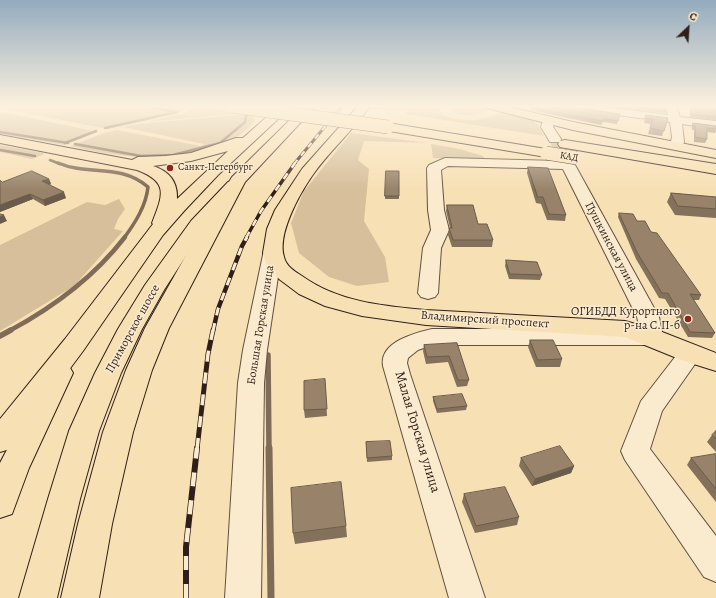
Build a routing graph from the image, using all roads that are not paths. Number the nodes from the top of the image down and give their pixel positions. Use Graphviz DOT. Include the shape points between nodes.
graph roads {
  1 [pos="252,134"];
  2 [pos="254,134"];
  3 [pos="283,134"];
  4 [pos="340,134"];
  5 [pos="475,134"];
  6 [pos="549,134"];
  7 [pos="615,134"];
  8 [pos="677,134"];
  9 [pos="0,140"];
  10 [pos="552,144"];
  11 [pos="677,146"];
  12 [pos="716,154"];
  13 [pos="106,159"];
  14 [pos="570,161"];
  15 [pos="716,169"];
  16 [pos="238,180"];
  17 [pos="716,182"];
  18 [pos="157,231"];
  19 [pos="273,250"];
  20 [pos="302,287"];
  21 [pos="428,293"];
  22 [pos="264,295"];
  23 [pos="652,337"];
  24 [pos="74,345"];
  25 [pos="703,358"];
  26 [pos="0,440"];
  27 [pos="0,503"];
  28 [pos="716,564"];
  29 [pos="38,598"];
  30 [pos="80,598"];
  31 [pos="243,598"];
  32 [pos="467,598"];
  1 -- 13 [label="main road" via="241,141 182,159"];
  2 -- 18 [label="main road" via="213,172"];
  3 -- 16 [label="main road, Приморское шоссе"];
  4 -- 19 [label="main road, Большая Горская улица" via="309,170 281,212"];
  5 -- 10 [label="main road, КАД"];
  6 -- 10 [label="street"];
  7 -- 11 [label="main road"];
  8 -- 11 [label="street"];
  9 -- 13 [label="main road"];
  10 -- 14 [label="main road, КАД, bridge"];
  10 -- 15 [label="main road, КАД"];
  11 -- 12 [label="main road"];
  13 -- 18 [label="main road" via="147,168 165,178 169,199"];
  14 -- 17 [label="main road, КАД"];
  14 -- 21 [label="street" via="445,162 434,168 436,210 440,230 432,248"];
  14 -- 23 [label="street, Пушкинская улица" via="648,317"];
  16 -- 29 [label="main road, Приморское шоссе" via="197,225 152,290 108,373 84,431"];
  16 -- 30 [label="main road" via="157,328 139,370 120,425 95,524"];
  18 -- 24 [label="main road"];
  19 -- 20 [label="main road, Владимирский проспект" via="275,260 282,271"];
  19 -- 22 [label="street, Большая Горская улица"];
  20 -- 22 [label="street" via="291,284 278,285"];
  20 -- 23 [label="main road, Владимирский проспект" via="335,301 382,312 618,328"];
  22 -- 31 [label="street, Большая Горская улица" via="251,383"];
  23 -- 25 [label="main road, Владимирский проспект"];
  23 -- 32 [label="street, Малая Горская улица" via="432,337 419,339 398,353 395,362 398,374"];
  24 -- 26 [label="main road"];
  24 -- 27 [label="main road" via="13,468"];
  25 -- 28 [label="street" via="650,408 635,451"];
}
